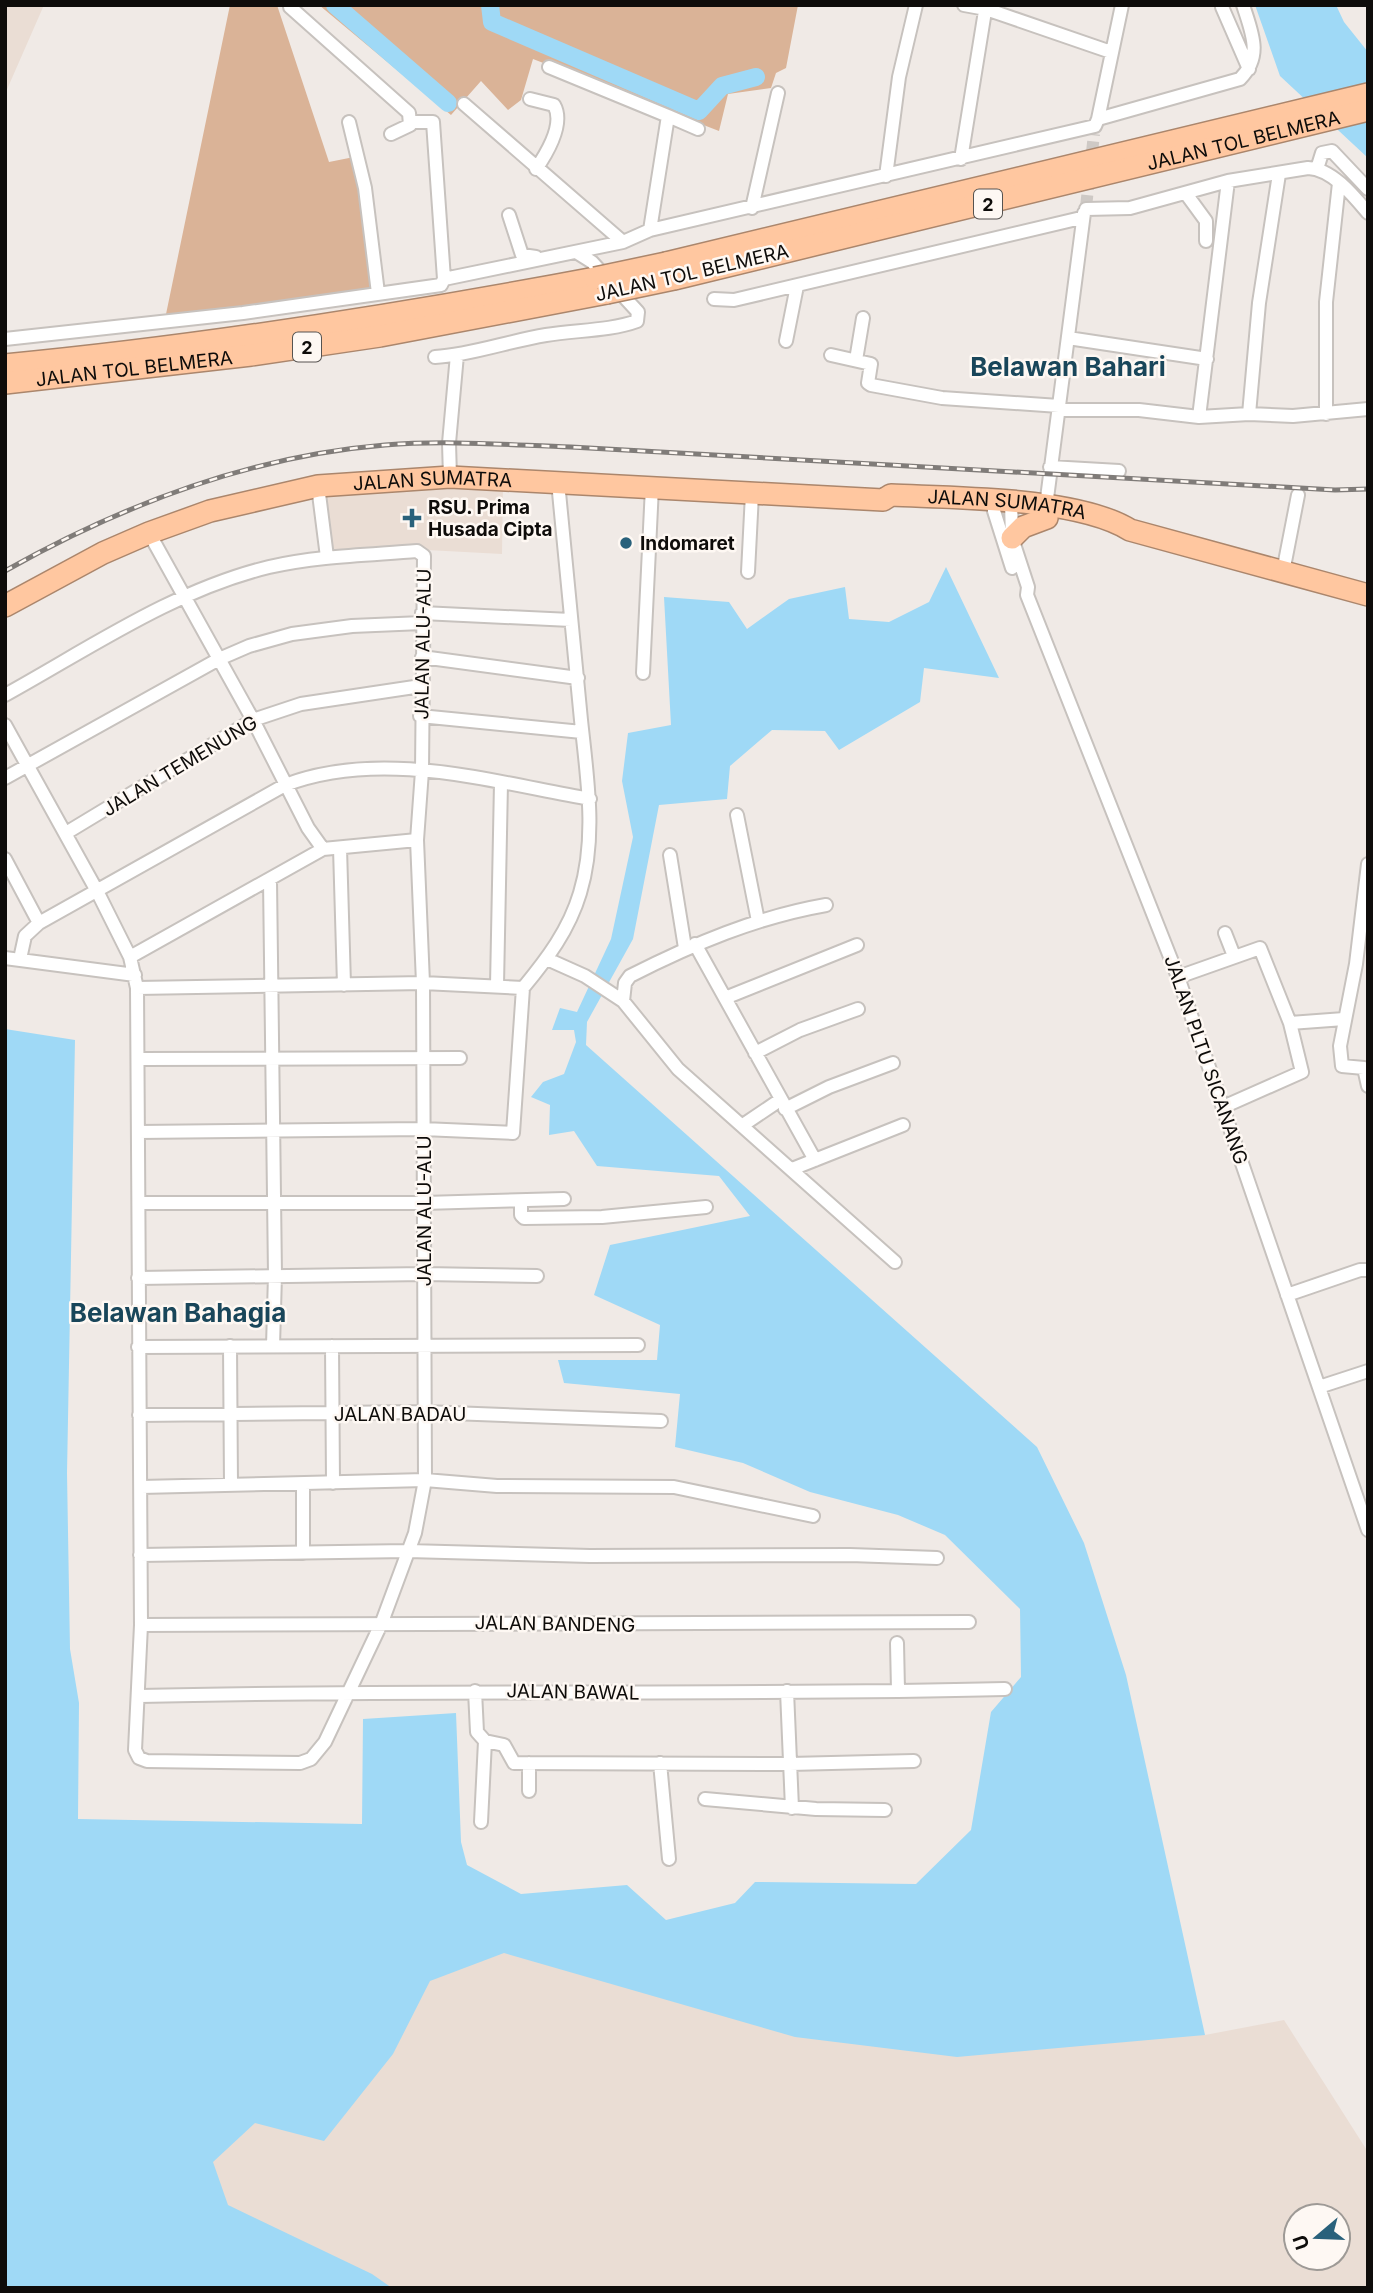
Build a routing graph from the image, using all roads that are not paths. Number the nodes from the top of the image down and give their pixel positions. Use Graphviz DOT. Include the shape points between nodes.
graph roads {
  1 [pos="916,5"];
  2 [pos="964,5"];
  3 [pos="1122,5"];
  4 [pos="1243,5"];
  5 [pos="290,7"];
  6 [pos="986,7"];
  7 [pos="1222,7"];
  8 [pos="1111,52"];
  9 [pos="549,68"];
  10 [pos="1249,69"];
  11 [pos="778,93"];
  12 [pos="1368,93"];
  13 [pos="530,99"];
  14 [pos="464,104"];
  15 [pos="1368,110"];
  16 [pos="668,116"];
  17 [pos="349,122"];
  18 [pos="412,122"];
  19 [pos="1096,127"];
  20 [pos="698,129"];
  21 [pos="391,134"];
  22 [pos="961,159"];
  23 [pos="536,169"];
  24 [pos="1317,169"];
  25 [pos="1279,174"];
  26 [pos="886,176"];
  27 [pos="1228,181"];
  28 [pos="1339,183"];
  29 [pos="1368,189"];
  30 [pos="1188,195"];
  31 [pos="752,208"];
  32 [pos="1085,211"];
  33 [pos="1368,213"];
  34 [pos="509,215"];
  35 [pos="650,230"];
  36 [pos="1206,241"];
  37 [pos="619,242"];
  38 [pos="578,252"];
  39 [pos="538,260"];
  40 [pos="670,271"];
  41 [pos="444,279"];
  42 [pos="601,286"];
  43 [pos="797,286"];
  44 [pos="379,293"];
  45 [pos="714,299"];
  46 [pos="863,318"];
  47 [pos="1068,338"];
  48 [pos="5,339"];
  49 [pos="786,341"];
  50 [pos="457,355"];
  51 [pos="831,355"];
  52 [pos="435,357"];
  53 [pos="1207,359"];
  54 [pos="856,360"];
  55 [pos="5,365"];
  56 [pos="5,383"];
  57 [pos="1059,408"];
  58 [pos="1368,409"];
  59 [pos="1249,414"];
  60 [pos="1326,414"];
  61 [pos="1199,417"];
  62 [pos="1050,467"];
  63 [pos="1119,471"];
  64 [pos="450,477"];
  65 [pos="558,482"];
  66 [pos="318,486"];
  67 [pos="652,487"];
  68 [pos="752,494"];
  69 [pos="1298,495"];
  70 [pos="1003,506"];
  71 [pos="1046,512"];
  72 [pos="149,533"];
  73 [pos="1012,538"];
  74 [pos="327,557"];
  75 [pos="748,572"];
  76 [pos="1283,572"];
  77 [pos="1368,595"];
  78 [pos="1027,596"];
  79 [pos="183,597"];
  80 [pos="5,606"];
  81 [pos="422,618"];
  82 [pos="571,620"];
  83 [pos="422,657"];
  84 [pos="219,659"];
  85 [pos="643,673"];
  86 [pos="578,678"];
  87 [pos="421,686"];
  88 [pos="5,695"];
  89 [pos="420,716"];
  90 [pos="253,720"];
  91 [pos="5,725"];
  92 [pos="583,732"];
  93 [pos="28,765"];
  94 [pos="422,771"];
  95 [pos="5,778"];
  96 [pos="501,783"];
  97 [pos="285,785"];
  98 [pos="590,799"];
  99 [pos="737,815"];
  100 [pos="66,833"];
  101 [pos="417,840"];
  102 [pos="340,848"];
  103 [pos="323,849"];
  104 [pos="670,855"];
  105 [pos="6,863"];
  106 [pos="1368,864"];
  107 [pos="270,880"];
  108 [pos="97,891"];
  109 [pos="826,905"];
  110 [pos="758,921"];
  111 [pos="39,923"];
  112 [pos="1225,933"];
  113 [pos="857,945"];
  114 [pos="690,946"];
  115 [pos="1234,956"];
  116 [pos="130,957"];
  117 [pos="5,958"];
  118 [pos="547,959"];
  119 [pos="20,960"];
  120 [pos="1361,965"];
  121 [pos="1178,977"];
  122 [pos="136,981"];
  123 [pos="423,983"];
  124 [pos="271,985"];
  125 [pos="344,985"];
  126 [pos="497,985"];
  127 [pos="523,988"];
  128 [pos="619,998"];
  129 [pos="725,998"];
  130 [pos="858,1009"];
  131 [pos="1345,1019"];
  132 [pos="1290,1023"];
  133 [pos="755,1053"];
  134 [pos="423,1058"];
  135 [pos="460,1058"];
  136 [pos="140,1059"];
  137 [pos="273,1059"];
  138 [pos="893,1063"];
  139 [pos="1368,1086"];
  140 [pos="782,1105"];
  141 [pos="1223,1107"];
  142 [pos="743,1125"];
  143 [pos="903,1125"];
  144 [pos="424,1129"];
  145 [pos="272,1131"];
  146 [pos="138,1132"];
  147 [pos="815,1160"];
  148 [pos="792,1169"];
  149 [pos="564,1199"];
  150 [pos="521,1201"];
  151 [pos="139,1203"];
  152 [pos="424,1203"];
  153 [pos="274,1204"];
  154 [pos="706,1207"];
  155 [pos="895,1262"];
  156 [pos="1368,1270"];
  157 [pos="424,1274"];
  158 [pos="275,1275"];
  159 [pos="537,1276"];
  160 [pos="138,1278"];
  161 [pos="1287,1295"];
  162 [pos="424,1344"];
  163 [pos="638,1345"];
  164 [pos="230,1346"];
  165 [pos="273,1346"];
  166 [pos="332,1346"];
  167 [pos="138,1347"];
  168 [pos="1368,1371"];
  169 [pos="1319,1387"];
  170 [pos="425,1412"];
  171 [pos="333,1414"];
  172 [pos="139,1415"];
  173 [pos="230,1415"];
  174 [pos="661,1421"];
  175 [pos="425,1480"];
  176 [pos="333,1483"];
  177 [pos="303,1484"];
  178 [pos="232,1485"];
  179 [pos="141,1487"];
  180 [pos="813,1516"];
  181 [pos="1368,1530"];
  182 [pos="408,1551"];
  183 [pos="303,1552"];
  184 [pos="140,1555"];
  185 [pos="937,1558"];
  186 [pos="382,1622"];
  187 [pos="969,1622"];
  188 [pos="141,1625"];
  189 [pos="897,1643"];
  190 [pos="1005,1689"];
  191 [pos="898,1690"];
  192 [pos="348,1691"];
  193 [pos="475,1691"];
  194 [pos="787,1691"];
  195 [pos="140,1696"];
  196 [pos="485,1741"];
  197 [pos="914,1761"];
  198 [pos="529,1763"];
  199 [pos="660,1763"];
  200 [pos="790,1764"];
  201 [pos="529,1791"];
  202 [pos="705,1799"];
  203 [pos="792,1808"];
  204 [pos="886,1810"];
  205 [pos="481,1822"];
  206 [pos="669,1859"];
  1 -- 26 [label="street" via="899,77"];
  2 -- 6 [label="street"];
  3 -- 8 [label="street"];
  4 -- 10 [label="street" via="1255,48"];
  5 -- 18 [label="street" via="393,96"];
  6 -- 8 [label="street"];
  6 -- 22 [label="street"];
  7 -- 10 [label="street"];
  8 -- 19 [label="street"];
  9 -- 16 [label="street"];
  10 -- 19 [label="street" via="1231,83"];
  11 -- 31 [label="street"];
  12 -- 40 [label="highway, JALAN TOL BELMERA / 2"];
  13 -- 23 [label="street" via="557,110 552,146"];
  14 -- 23 [label="street"];
  15 -- 40 [label="highway, JALAN TOL BELMERA / 2"];
  16 -- 20 [label="street"];
  16 -- 35 [label="street"];
  17 -- 44 [label="street" via="365,188"];
  18 -- 21 [label="street"];
  18 -- 41 [label="street" via="433,122"];
  19 -- 22 [label="street"];
  22 -- 26 [label="street"];
  23 -- 37 [label="street"];
  24 -- 25 [label="street"];
  24 -- 28 [label="street"];
  24 -- 29 [label="street" via="1322,153 1332,151"];
  25 -- 27 [label="street"];
  25 -- 59 [label="street" via="1259,303"];
  26 -- 31 [label="street"];
  27 -- 30 [label="street"];
  27 -- 53 [label="street"];
  28 -- 33 [label="street"];
  28 -- 60 [label="street" via="1326,302"];
  30 -- 32 [label="street" via="1130,208"];
  30 -- 36 [label="street" via="1206,221"];
  31 -- 35 [label="street"];
  32 -- 43 [label="street"];
  32 -- 47 [label="street"];
  34 -- 39 [label="street" via="522,256"];
  35 -- 37 [label="street"];
  37 -- 38 [label="street"];
  38 -- 39 [label="street"];
  38 -- 50 [label="street" via="638,312 637,321 510,341"];
  39 -- 41 [label="street"];
  40 -- 42 [label="highway, JALAN TOL BELMERA / 2, bridge"];
  41 -- 44 [label="street" via="441,285"];
  42 -- 55 [label="highway, JALAN TOL BELMERA / 2" via="266,336"];
  42 -- 56 [label="highway, JALAN TOL BELMERA / 2" via="380,336"];
  43 -- 45 [label="street" via="734,300"];
  43 -- 49 [label="street"];
  44 -- 48 [label="street"];
  46 -- 54 [label="street"];
  47 -- 53 [label="street"];
  47 -- 57 [label="street"];
  50 -- 52 [label="street"];
  50 -- 64 [label="street"];
  51 -- 54 [label="street"];
  53 -- 61 [label="street"];
  54 -- 57 [label="street" via="871,364 871,385 942,398"];
  57 -- 61 [label="street"];
  57 -- 62 [label="street"];
  58 -- 60 [label="street"];
  59 -- 60 [label="street"];
  59 -- 61 [label="street"];
  62 -- 63 [label="street"];
  62 -- 71 [label="street"];
  64 -- 65 [label="highway, JALAN SUMATRA"];
  64 -- 66 [label="highway, JALAN SUMATRA"];
  65 -- 67 [label="highway, JALAN SUMATRA"];
  65 -- 82 [label="street"];
  66 -- 72 [label="highway, JALAN SUMATRA" via="210,510"];
  66 -- 74 [label="street"];
  67 -- 68 [label="highway, JALAN SUMATRA"];
  67 -- 85 [label="street"];
  68 -- 70 [label="highway, JALAN SUMATRA" via="883,500 891,505"];
  68 -- 75 [label="street"];
  69 -- 76 [label="street"];
  70 -- 71 [label="highway, JALAN SUMATRA"];
  70 -- 73 [label="street, JALAN PLTU SICANANG"];
  70 -- 78 [label="street, JALAN PLTU SICANANG" via="1014,573"];
  71 -- 73 [label="highway"];
  71 -- 76 [label="highway, JALAN SUMATRA"];
  72 -- 79 [label="street"];
  72 -- 80 [label="highway, JALAN SUMATRA"];
  73 -- 78 [label="street, JALAN PLTU SICANANG"];
  74 -- 79 [label="street" via="249,572"];
  74 -- 81 [label="street, JALAN ALU-ALU" via="421,552 425,564"];
  76 -- 77 [label="highway, JALAN SUMATRA"];
  78 -- 121 [label="street, JALAN PLTU SICANANG"];
  79 -- 84 [label="street"];
  79 -- 88 [label="street"];
  81 -- 82 [label="street"];
  81 -- 83 [label="street, JALAN ALU-ALU"];
  81 -- 84 [label="street" via="292,634"];
  82 -- 86 [label="street"];
  83 -- 86 [label="street"];
  83 -- 87 [label="street, JALAN ALU-ALU"];
  84 -- 90 [label="street"];
  84 -- 93 [label="street"];
  86 -- 92 [label="street"];
  87 -- 89 [label="street, JALAN ALU-ALU"];
  87 -- 90 [label="street, JALAN TEMENUNG" via="302,704"];
  89 -- 92 [label="street"];
  89 -- 94 [label="street, JALAN ALU-ALU"];
  90 -- 97 [label="street"];
  90 -- 100 [label="street, JALAN TEMENUNG"];
  91 -- 93 [label="street"];
  92 -- 98 [label="street"];
  93 -- 95 [label="street"];
  93 -- 100 [label="street"];
  94 -- 96 [label="street"];
  94 -- 97 [label="street" via="346,770"];
  94 -- 101 [label="street, JALAN ALU-ALU"];
  96 -- 98 [label="street"];
  96 -- 126 [label="street"];
  97 -- 103 [label="street"];
  97 -- 108 [label="street"];
  98 -- 118 [label="street" via="583,885 566,930"];
  99 -- 110 [label="street"];
  100 -- 108 [label="street"];
  101 -- 102 [label="street"];
  101 -- 123 [label="street, JALAN ALU-ALU"];
  102 -- 103 [label="street"];
  102 -- 125 [label="street"];
  103 -- 107 [label="street"];
  104 -- 114 [label="street"];
  105 -- 111 [label="street"];
  106 -- 120 [label="street"];
  107 -- 116 [label="street"];
  107 -- 124 [label="street"];
  108 -- 111 [label="street"];
  108 -- 116 [label="street"];
  109 -- 110 [label="street"];
  110 -- 114 [label="street"];
  111 -- 119 [label="street" via="24,936"];
  112 -- 115 [label="street"];
  113 -- 129 [label="street"];
  114 -- 128 [label="street" via="631,976"];
  114 -- 129 [label="street"];
  115 -- 121 [label="street"];
  115 -- 132 [label="street" via="1257,947 1264,951"];
  116 -- 122 [label="street"];
  117 -- 119 [label="street"];
  118 -- 127 [label="street"];
  118 -- 128 [label="street"];
  119 -- 122 [label="street"];
  120 -- 131 [label="street"];
  121 -- 141 [label="street, JALAN PLTU SICANANG"];
  122 -- 124 [label="street"];
  122 -- 136 [label="street"];
  123 -- 125 [label="street"];
  123 -- 126 [label="street"];
  123 -- 134 [label="street, JALAN ALU-ALU"];
  124 -- 125 [label="street"];
  124 -- 137 [label="street"];
  126 -- 127 [label="street"];
  127 -- 144 [label="street" via="513,1133"];
  128 -- 142 [label="street" via="678,1069"];
  129 -- 133 [label="street"];
  130 -- 133 [label="street"];
  131 -- 132 [label="street"];
  131 -- 139 [label="street" via="1341,1063 1344,1068 1364,1068"];
  132 -- 141 [label="street" via="1301,1072"];
  133 -- 140 [label="street"];
  134 -- 135 [label="street"];
  134 -- 137 [label="street"];
  134 -- 144 [label="street, JALAN ALU-ALU"];
  136 -- 137 [label="street"];
  136 -- 146 [label="street"];
  137 -- 145 [label="street"];
  138 -- 140 [label="street"];
  140 -- 142 [label="street"];
  140 -- 147 [label="street"];
  141 -- 161 [label="street, JALAN PLTU SICANANG"];
  142 -- 148 [label="street"];
  143 -- 147 [label="street"];
  144 -- 145 [label="street"];
  144 -- 152 [label="street, JALAN ALU-ALU"];
  145 -- 146 [label="street"];
  145 -- 153 [label="street"];
  146 -- 151 [label="street"];
  147 -- 148 [label="street"];
  148 -- 155 [label="street"];
  149 -- 150 [label="street"];
  150 -- 152 [label="street"];
  150 -- 154 [label="street" via="524,1218 602,1217"];
  151 -- 153 [label="street"];
  151 -- 160 [label="street"];
  152 -- 153 [label="street"];
  152 -- 157 [label="street, JALAN ALU-ALU"];
  153 -- 158 [label="street"];
  156 -- 161 [label="street"];
  157 -- 158 [label="street"];
  157 -- 159 [label="street"];
  157 -- 162 [label="street, JALAN ALU-ALU"];
  158 -- 160 [label="street"];
  158 -- 165 [label="street"];
  160 -- 167 [label="street"];
  161 -- 169 [label="street, JALAN PLTU SICANANG"];
  162 -- 163 [label="street"];
  162 -- 166 [label="street"];
  162 -- 170 [label="street, JALAN ALU-ALU"];
  164 -- 165 [label="street"];
  164 -- 167 [label="street"];
  164 -- 173 [label="street"];
  165 -- 166 [label="street"];
  166 -- 171 [label="street"];
  167 -- 172 [label="street"];
  168 -- 169 [label="street"];
  169 -- 181 [label="street, JALAN PLTU SICANANG"];
  170 -- 171 [label="street, JALAN BADAU"];
  170 -- 174 [label="street, JALAN BADAU"];
  170 -- 175 [label="street, JALAN ALU-ALU"];
  171 -- 173 [label="street, JALAN BADAU"];
  171 -- 176 [label="street"];
  172 -- 173 [label="street, JALAN BADAU"];
  172 -- 179 [label="street"];
  173 -- 178 [label="street"];
  175 -- 176 [label="street"];
  175 -- 180 [label="street" via="496,1486 674,1486"];
  175 -- 182 [label="street, JALAN ALU-ALU"];
  176 -- 177 [label="street"];
  177 -- 178 [label="street"];
  177 -- 183 [label="street"];
  178 -- 179 [label="street"];
  179 -- 184 [label="street"];
  182 -- 183 [label="street"];
  182 -- 185 [label="street"];
  182 -- 186 [label="street, JALAN ALU-ALU"];
  183 -- 184 [label="street"];
  184 -- 188 [label="street"];
  186 -- 187 [label="street, JALAN BANDENG" via="657,1626"];
  186 -- 188 [label="street, JALAN BANDENG"];
  186 -- 192 [label="street, JALAN ALU-ALU"];
  188 -- 195 [label="street"];
  189 -- 191 [label="street"];
  190 -- 191 [label="street, JALAN BAWAL"];
  191 -- 194 [label="street, JALAN BAWAL"];
  192 -- 193 [label="street, JALAN BAWAL"];
  192 -- 195 [label="street, JALAN BAWAL"];
  192 -- 195 [label="street, JALAN ALU-ALU" via="325,1742 311,1759 300,1763 139,1758 135,1750"];
  193 -- 194 [label="street, JALAN BAWAL"];
  193 -- 196 [label="street" via="475,1728"];
  194 -- 200 [label="street"];
  196 -- 198 [label="street" via="504,1745 512,1762"];
  196 -- 205 [label="street"];
  197 -- 200 [label="street"];
  198 -- 199 [label="street"];
  198 -- 201 [label="street"];
  199 -- 200 [label="street"];
  199 -- 206 [label="street"];
  200 -- 203 [label="street"];
  202 -- 203 [label="street"];
  203 -- 204 [label="street"];
}
